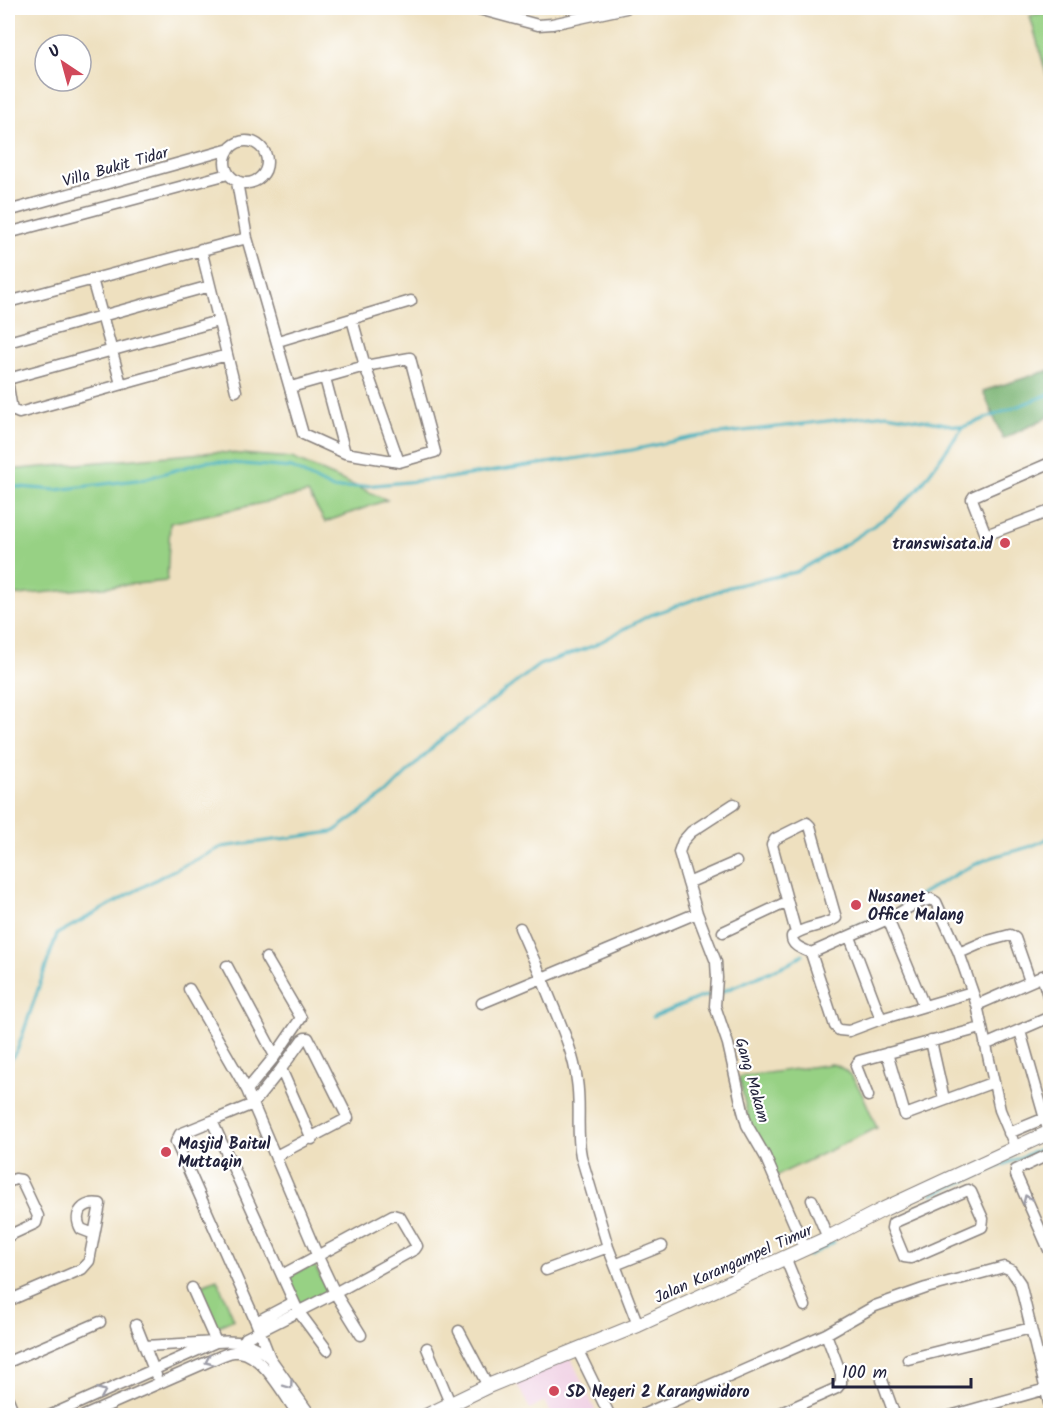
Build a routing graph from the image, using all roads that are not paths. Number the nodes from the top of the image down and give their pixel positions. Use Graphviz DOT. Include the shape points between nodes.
graph roads {
  1 [pos="475,8"];
  2 [pos="626,8"];
  3 [pos="230,149"];
  4 [pos="233,178"];
  5 [pos="8,211"];
  6 [pos="8,233"];
  7 [pos="247,238"];
  8 [pos="201,249"];
  9 [pos="92,279"];
  10 [pos="210,286"];
  11 [pos="411,301"];
  12 [pos="8,302"];
  13 [pos="102,315"];
  14 [pos="351,319"];
  15 [pos="219,321"];
  16 [pos="278,341"];
  17 [pos="8,342"];
  18 [pos="112,352"];
  19 [pos="227,355"];
  20 [pos="365,366"];
  21 [pos="325,378"];
  22 [pos="8,379"];
  23 [pos="121,384"];
  24 [pos="8,386"];
  25 [pos="291,387"];
  26 [pos="236,392"];
  27 [pos="345,453"];
  28 [pos="399,462"];
  29 [pos="1050,463"];
  30 [pos="1050,511"];
  31 [pos="734,804"];
  32 [pos="736,862"];
  33 [pos="688,883"];
  34 [pos="787,902"];
  35 [pos="697,914"];
  36 [pos="888,919"];
  37 [pos="520,928"];
  38 [pos="723,932"];
  39 [pos="798,932"];
  40 [pos="850,937"];
  41 [pos="808,951"];
  42 [pos="959,953"];
  43 [pos="266,958"];
  44 [pos="227,966"];
  45 [pos="1046,975"];
  46 [pos="542,978"];
  47 [pos="1030,981"];
  48 [pos="189,989"];
  49 [pos="972,992"];
  50 [pos="1050,1002"];
  51 [pos="482,1003"];
  52 [pos="977,1005"];
  53 [pos="924,1006"];
  54 [pos="1050,1017"];
  55 [pos="881,1019"];
  56 [pos="981,1028"];
  57 [pos="1020,1031"];
  58 [pos="931,1041"];
  59 [pos="985,1045"];
  60 [pos="887,1053"];
  61 [pos="276,1056"];
  62 [pos="281,1070"];
  63 [pos="994,1082"];
  64 [pos="247,1090"];
  65 [pos="868,1096"];
  66 [pos="944,1099"];
  67 [pos="253,1104"];
  68 [pos="1047,1117"];
  69 [pos="212,1121"];
  70 [pos="1050,1132"];
  71 [pos="1009,1133"];
  72 [pos="312,1138"];
  73 [pos="1014,1150"];
  74 [pos="1050,1154"];
  75 [pos="276,1156"];
  76 [pos="8,1182"];
  77 [pos="920,1195"];
  78 [pos="812,1200"];
  79 [pos="926,1208"];
  80 [pos="94,1234"];
  81 [pos="8,1236"];
  82 [pos="828,1238"];
  83 [pos="662,1246"];
  84 [pos="608,1247"];
  85 [pos="805,1249"];
  86 [pos="1050,1252"];
  87 [pos="318,1257"];
  88 [pos="785,1257"];
  89 [pos="89,1261"];
  90 [pos="615,1265"];
  91 [pos="546,1270"];
  92 [pos="282,1275"];
  93 [pos="192,1288"];
  94 [pos="335,1293"];
  95 [pos="8,1294"];
  96 [pos="8,1301"];
  97 [pos="296,1306"];
  98 [pos="805,1306"];
  99 [pos="100,1322"];
  100 [pos="136,1325"];
  101 [pos="638,1325"];
  102 [pos="258,1326"];
  103 [pos="1031,1328"];
  104 [pos="459,1331"];
  105 [pos="826,1334"];
  106 [pos="361,1335"];
  107 [pos="216,1342"];
  108 [pos="145,1346"];
  109 [pos="240,1347"];
  110 [pos="427,1348"];
  111 [pos="577,1349"];
  112 [pos="327,1350"];
  113 [pos="270,1358"];
  114 [pos="908,1359"];
  115 [pos="8,1362"];
  116 [pos="154,1370"];
  117 [pos="882,1380"];
  118 [pos="160,1383"];
  119 [pos="488,1386"];
  120 [pos="1046,1389"];
  121 [pos="8,1399"];
  122 [pos="450,1403"];
  123 [pos="1050,1407"];
  124 [pos="608,1415"];
  125 [pos="15,1416"];
  126 [pos="49,1416"];
  127 [pos="84,1416"];
  128 [pos="299,1416"];
  129 [pos="311,1416"];
  130 [pos="426,1416"];
  131 [pos="640,1416"];
  132 [pos="774,1416"];
  133 [pos="895,1416"];
  134 [pos="950,1416"];
  1 -- 2 [label="street" via="538,25"];
  3 -- 4 [label="street" via="225,161"];
  3 -- 4 [label="street, Villa Bukit Tidar" via="241,142 252,142 262,148 268,159 265,173 258,181 247,184"];
  3 -- 5 [label="street, Villa Bukit Tidar"];
  4 -- 6 [label="street, Villa Bukit Tidar"];
  4 -- 7 [label="street"];
  7 -- 8 [label="street"];
  7 -- 16 [label="street"];
  8 -- 9 [label="street"];
  8 -- 10 [label="street"];
  9 -- 12 [label="street"];
  9 -- 13 [label="street"];
  10 -- 13 [label="street"];
  10 -- 15 [label="street"];
  11 -- 14 [label="street"];
  13 -- 17 [label="street"];
  13 -- 18 [label="street"];
  14 -- 16 [label="street"];
  14 -- 20 [label="street"];
  15 -- 18 [label="street"];
  15 -- 19 [label="street"];
  16 -- 25 [label="street"];
  18 -- 22 [label="street"];
  18 -- 23 [label="street"];
  19 -- 23 [label="street"];
  19 -- 26 [label="street"];
  20 -- 21 [label="street"];
  20 -- 28 [label="street"];
  20 -- 28 [label="street" via="410,358 435,452"];
  21 -- 25 [label="street"];
  21 -- 27 [label="street"];
  23 -- 24 [label="street" via="19,412 12,410"];
  25 -- 27 [label="street" via="303,434"];
  27 -- 28 [label="street"];
  29 -- 30 [label="street" via="972,499 986,535"];
  31 -- 33 [label="street, Gang Makam" via="683,841 679,852"];
  32 -- 33 [label="street"];
  33 -- 35 [label="street, Gang Makam"];
  34 -- 38 [label="street"];
  34 -- 39 [label="street"];
  34 -- 39 [label="street" via="772,845 775,839 807,823 837,918"];
  35 -- 46 [label="street"];
  35 -- 85 [label="street, Gang Makam" via="716,962 715,1006 747,1125 765,1156"];
  36 -- 40 [label="street"];
  36 -- 42 [label="street" via="931,899 938,905"];
  36 -- 53 [label="street"];
  37 -- 46 [label="street"];
  39 -- 41 [label="street" via="791,940"];
  40 -- 41 [label="street"];
  40 -- 55 [label="street"];
  41 -- 55 [label="street" via="839,1030 849,1031"];
  42 -- 47 [label="street" via="1005,935 1014,936"];
  42 -- 49 [label="street"];
  43 -- 61 [label="street" via="301,1018"];
  44 -- 61 [label="street"];
  45 -- 47 [label="street"];
  45 -- 50 [label="street"];
  46 -- 51 [label="street"];
  46 -- 84 [label="street" via="574,1063 578,1141"];
  47 -- 52 [label="street"];
  48 -- 64 [label="street"];
  49 -- 52 [label="street"];
  49 -- 53 [label="street"];
  52 -- 56 [label="street"];
  53 -- 55 [label="street"];
  54 -- 57 [label="street"];
  56 -- 58 [label="street"];
  56 -- 59 [label="street"];
  57 -- 59 [label="street"];
  57 -- 68 [label="street"];
  58 -- 60 [label="street"];
  58 -- 66 [label="street"];
  59 -- 63 [label="street"];
  60 -- 65 [label="street" via="857,1064"];
  60 -- 66 [label="street" via="905,1115"];
  61 -- 64 [label="street"];
  62 -- 67 [label="street"];
  62 -- 72 [label="street"];
  62 -- 72 [label="street" via="302,1040 308,1038 347,1116"];
  63 -- 66 [label="street"];
  63 -- 71 [label="street"];
  64 -- 67 [label="street"];
  67 -- 69 [label="street"];
  67 -- 75 [label="street"];
  68 -- 70 [label="street"];
  68 -- 71 [label="street"];
  69 -- 92 [label="street"];
  69 -- 102 [label="street" via="180,1134 176,1142"];
  70 -- 73 [label="street, Jalan Karangampel Timur"];
  71 -- 73 [label="street"];
  72 -- 75 [label="street"];
  73 -- 77 [label="street, Jalan Karangampel Timur"];
  86 -- 74 [label="street, one-way" via="1016,1175 1016,1170"];
  75 -- 87 [label="street"];
  76 -- 81 [label="street" via="21,1180 38,1220"];
  77 -- 79 [label="street" via="918,1204"];
  77 -- 82 [label="street, Jalan Karangampel Timur"];
  78 -- 82 [label="street"];
  79 -- 79 [label="street" via="970,1191 983,1225 907,1258 892,1226"];
  80 -- 89 [label="street"];
  82 -- 85 [label="street, Jalan Karangampel Timur"];
  83 -- 90 [label="street"];
  84 -- 90 [label="street"];
  84 -- 91 [label="street"];
  85 -- 88 [label="street, Jalan Karangampel Timur"];
  87 -- 92 [label="street"];
  87 -- 94 [label="street"];
  87 -- 94 [label="street" via="393,1215 400,1217 416,1243 415,1249"];
  88 -- 98 [label="street"];
  88 -- 101 [label="street, Jalan Karangampel Timur"];
  89 -- 95 [label="street"];
  89 -- 96 [label="street" via="82,1269"];
  90 -- 101 [label="street"];
  92 -- 97 [label="street"];
  93 -- 107 [label="street"];
  94 -- 97 [label="street"];
  94 -- 106 [label="street"];
  97 -- 102 [label="street"];
  97 -- 112 [label="street"];
  99 -- 115 [label="street"];
  100 -- 108 [label="street"];
  101 -- 111 [label="street, Jalan Karangampel Timur"];
  102 -- 109 [label="street"];
  102 -- 113 [label="street"];
  103 -- 105 [label="street" via="1020,1282 1004,1267 875,1305"];
  103 -- 114 [label="street"];
  103 -- 120 [label="street"];
  104 -- 119 [label="street"];
  105 -- 131 [label="street"];
  105 -- 132 [label="street" via="841,1383"];
  107 -- 108 [label="street"];
  107 -- 109 [label="street"];
  107 -- 116 [label="street"];
  108 -- 116 [label="street"];
  109 -- 113 [label="street" via="254,1346"];
  109 -- 118 [label="street, one-way"];
  109 -- 128 [label="street" via="261,1363"];
  110 -- 122 [label="street"];
  111 -- 119 [label="street, Jalan Karangampel Timur"];
  111 -- 124 [label="street"];
  113 -- 129 [label="street, one-way"];
  116 -- 118 [label="street"];
  126 -- 116 [label="street, one-way"];
  117 -- 133 [label="street"];
  118 -- 127 [label="street"];
  119 -- 122 [label="street, Jalan Karangampel Timur"];
  120 -- 123 [label="street"];
  120 -- 134 [label="street"];
  121 -- 125 [label="street"];
  122 -- 130 [label="street, Jalan Karangampel Timur"];
}
